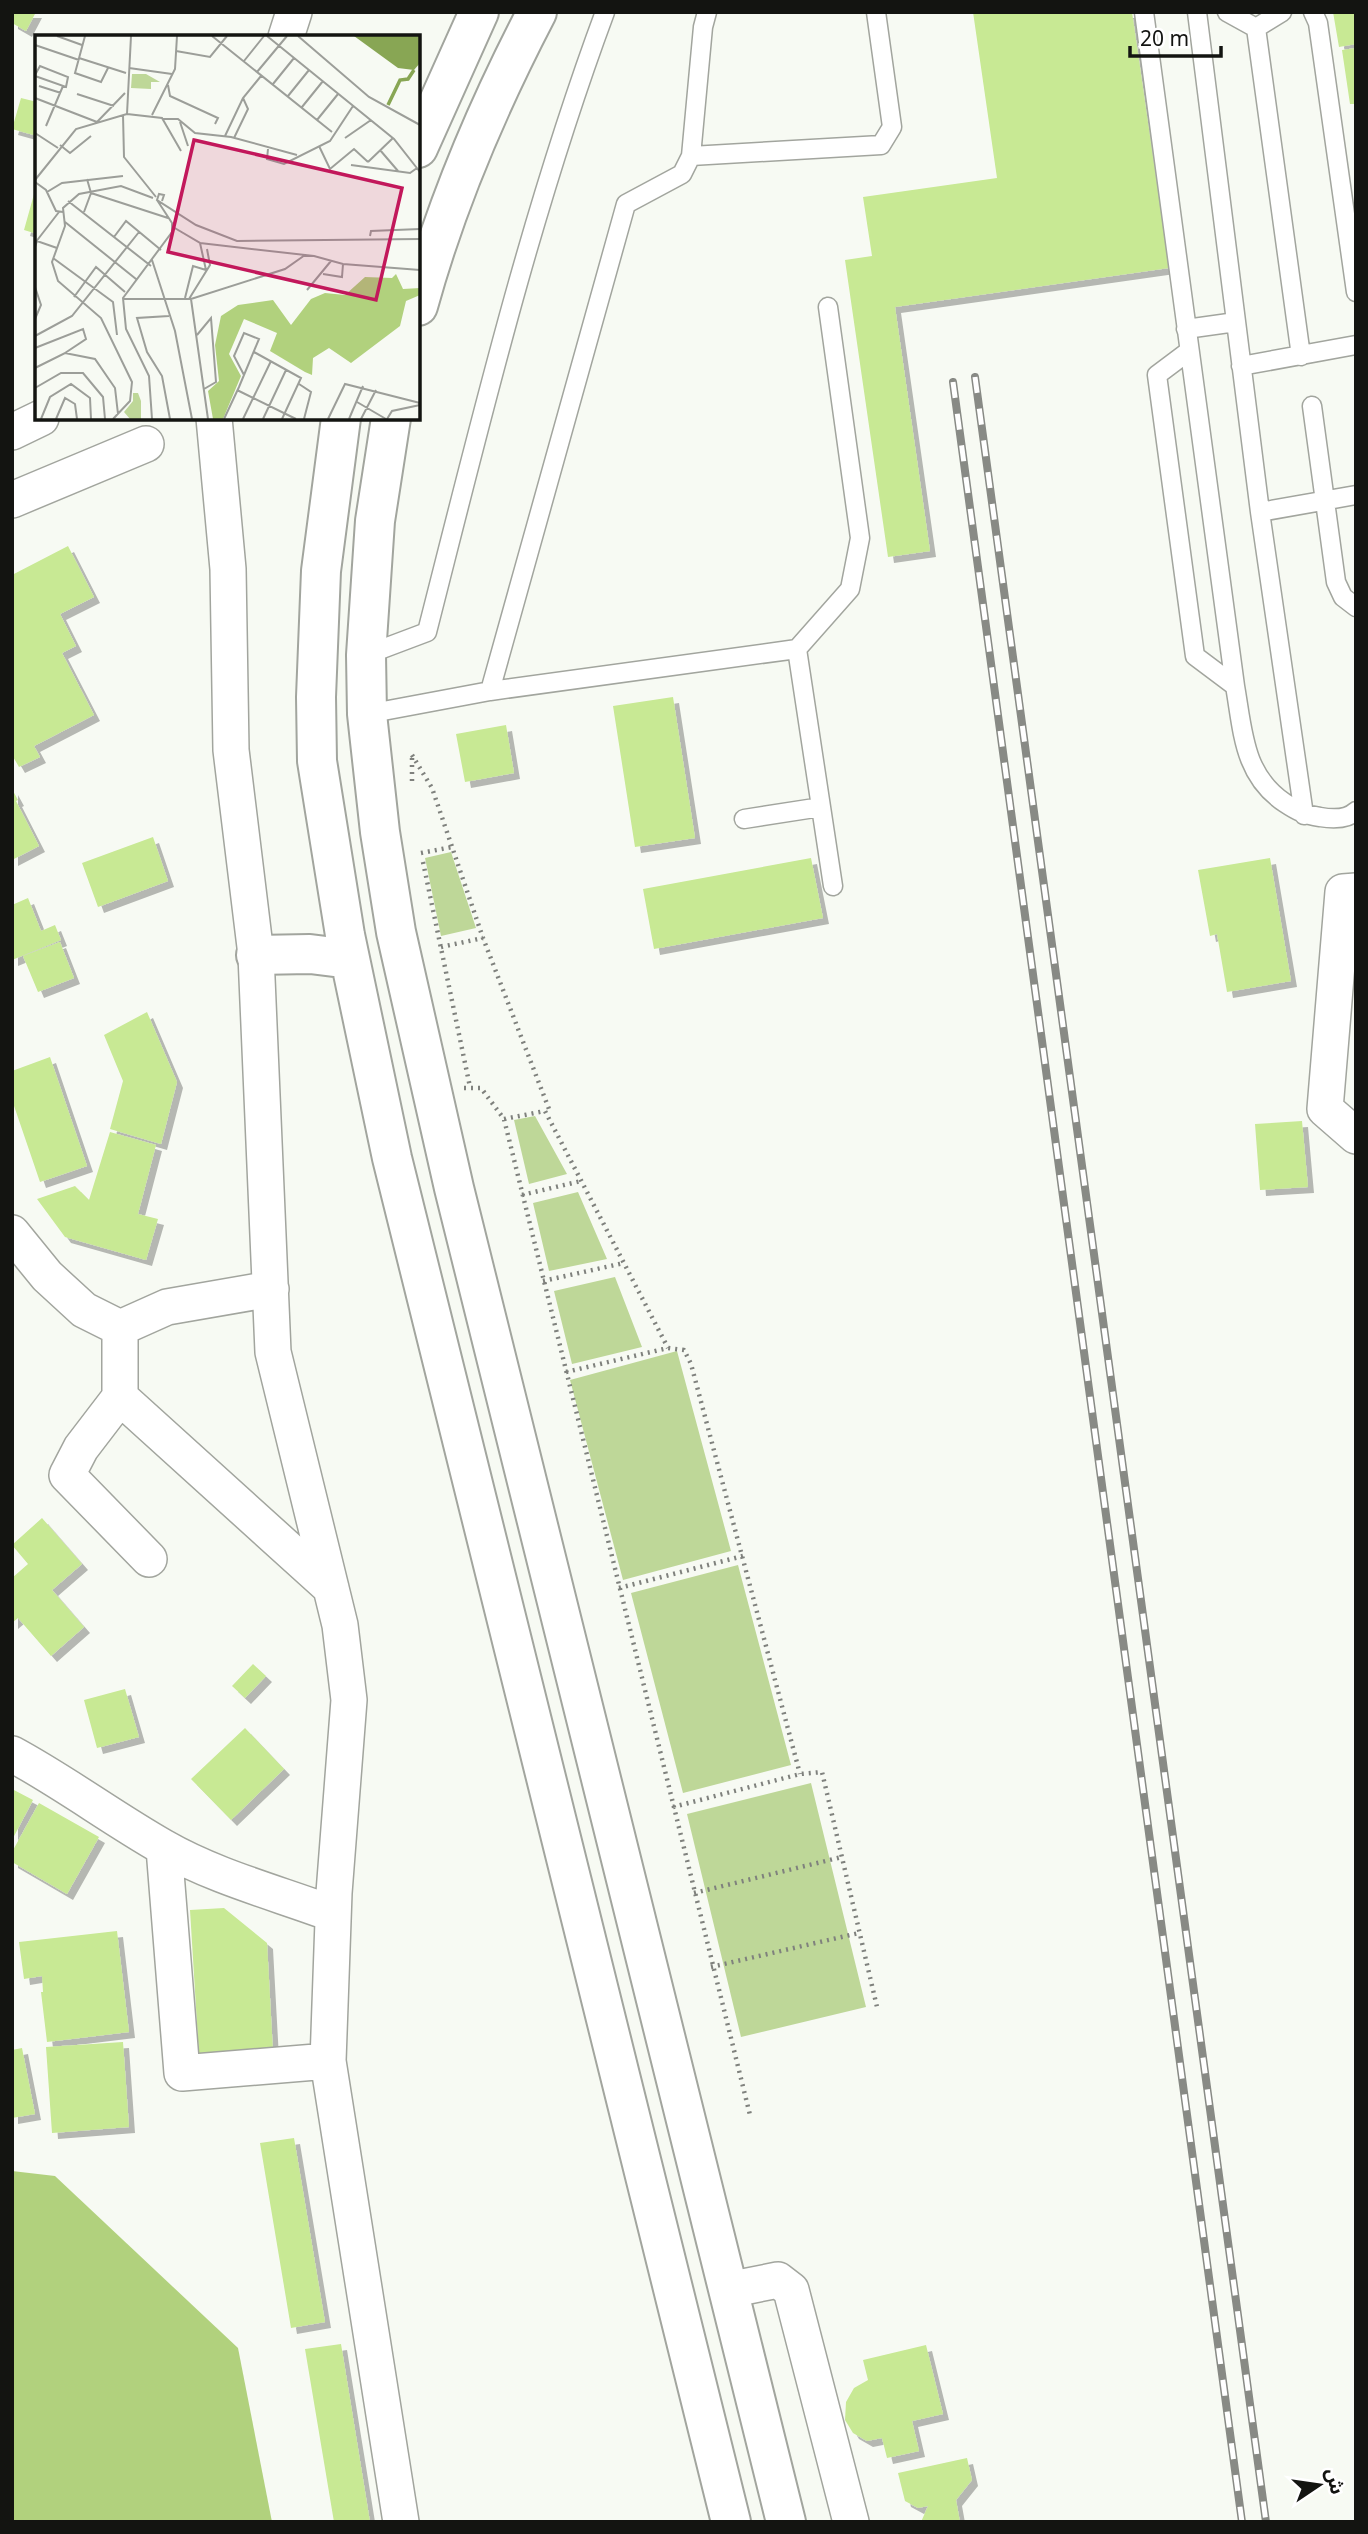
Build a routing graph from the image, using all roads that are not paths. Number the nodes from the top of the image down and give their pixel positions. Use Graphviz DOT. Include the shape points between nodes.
graph roads {
  1 [pos="294,12"];
  2 [pos="479,12"];
  3 [pos="537,12"];
  4 [pos="604,12"];
  5 [pos="707,12"];
  6 [pos="876,12"];
  7 [pos="1144,12"];
  8 [pos="1197,12"];
  9 [pos="1227,12"];
  10 [pos="1282,12"];
  11 [pos="1313,12"];
  12 [pos="1256,28"];
  13 [pos="287,35"];
  14 [pos="420,144"];
  15 [pos="691,156"];
  16 [pos="1356,292"];
  17 [pos="420,299"];
  18 [pos="828,307"];
  19 [pos="1236,322"];
  20 [pos="1186,329"];
  21 [pos="1356,345"];
  22 [pos="1189,351"];
  23 [pos="1301,356"];
  24 [pos="1241,366"];
  25 [pos="1312,406"];
  26 [pos="37,420"];
  27 [pos="214,420"];
  28 [pos="341,420"];
  29 [pos="391,420"];
  30 [pos="12,432"];
  31 [pos="146,444"];
  32 [pos="1356,495"];
  33 [pos="12,500"];
  34 [pos="1325,500"];
  35 [pos="1260,512"];
  36 [pos="1356,607"];
  37 [pos="797,649"];
  38 [pos="366,655"];
  39 [pos="1235,686"];
  40 [pos="490,691"];
  41 [pos="367,714"];
  42 [pos="821,807"];
  43 [pos="1356,811"];
  44 [pos="1304,815"];
  45 [pos="744,819"];
  46 [pos="833,886"];
  47 [pos="1356,891"];
  48 [pos="256,955"];
  49 [pos="350,958"];
  50 [pos="1356,1136"];
  51 [pos="12,1233"];
  52 [pos="271,1289"];
  53 [pos="120,1328"];
  54 [pos="120,1397"];
  55 [pos="149,1559"];
  56 [pos="331,1588"];
  57 [pos="12,1754"];
  58 [pos="164,1848"];
  59 [pos="333,1914"];
  60 [pos="328,2061"];
  61 [pos="728,2290"];
  62 [pos="401,2522"];
  63 [pos="731,2522"];
  64 [pos="786,2522"];
  65 [pos="851,2522"];
  1 -- 13 [label="street"];
  2 -- 14 [label="highway"];
  3 -- 17 [label="highway" via="460,180"];
  4 -- 38 [label="lane" via="515,290 427,632"];
  5 -- 15 [label="lane"];
  6 -- 15 [label="lane" via="892,127 881,145"];
  7 -- 20 [label="lane"];
  8 -- 19 [label="lane"];
  9 -- 12 [label="lane"];
  10 -- 12 [label="lane"];
  11 -- 16 [label="lane"];
  12 -- 23 [label="lane"];
  15 -- 40 [label="lane" via="682,174 626,204"];
  18 -- 37 [label="lane" via="860,538 850,589"];
  19 -- 20 [label="lane"];
  19 -- 24 [label="lane"];
  20 -- 22 [label="lane"];
  21 -- 23 [label="lane"];
  22 -- 39 [label="lane"];
  22 -- 39 [label="lane" via="1157,375 1191,629 1195,656"];
  23 -- 24 [label="lane"];
  24 -- 35 [label="lane"];
  25 -- 34 [label="lane"];
  26 -- 30 [label="street"];
  27 -- 48 [label="street" via="228,569 231,750"];
  28 -- 49 [label="highway" via="321,571 315,733 321,796"];
  29 -- 38 [label="highway" via="375,521"];
  31 -- 33 [label="street"];
  32 -- 34 [label="lane"];
  34 -- 35 [label="lane"];
  34 -- 36 [label="lane" via="1336,582 1343,597"];
  35 -- 44 [label="lane"];
  37 -- 40 [label="lane"];
  37 -- 42 [label="lane"];
  38 -- 41 [label="highway"];
  39 -- 44 [label="lane" via="1246,748 1258,778 1272,794"];
  40 -- 41 [label="lane"];
  41 -- 61 [label="highway" via="380,832 410,997"];
  42 -- 45 [label="lane"];
  42 -- 46 [label="lane"];
  43 -- 44 [label="lane" via="1333,820"];
  47 -- 50 [label="street" via="1343,892 1325,1109"];
  48 -- 49 [label="highway"];
  48 -- 52 [label="street"];
  49 -- 63 [label="highway" via="392,1158"];
  51 -- 53 [label="street" via="47,1276 84,1310"];
  52 -- 53 [label="street" via="167,1307"];
  52 -- 56 [label="street" via="274,1352"];
  53 -- 54 [label="street"];
  54 -- 55 [label="street" via="81,1448 67,1475"];
  54 -- 56 [label="street"];
  56 -- 59 [label="street" via="349,1700"];
  57 -- 58 [label="street"];
  58 -- 59 [label="street"];
  58 -- 60 [label="street" via="182,2074"];
  59 -- 60 [label="street"];
  60 -- 62 [label="street"];
  61 -- 64 [label="highway"];
  61 -- 65 [label="street" via="778,2280 792,2290"];
}
